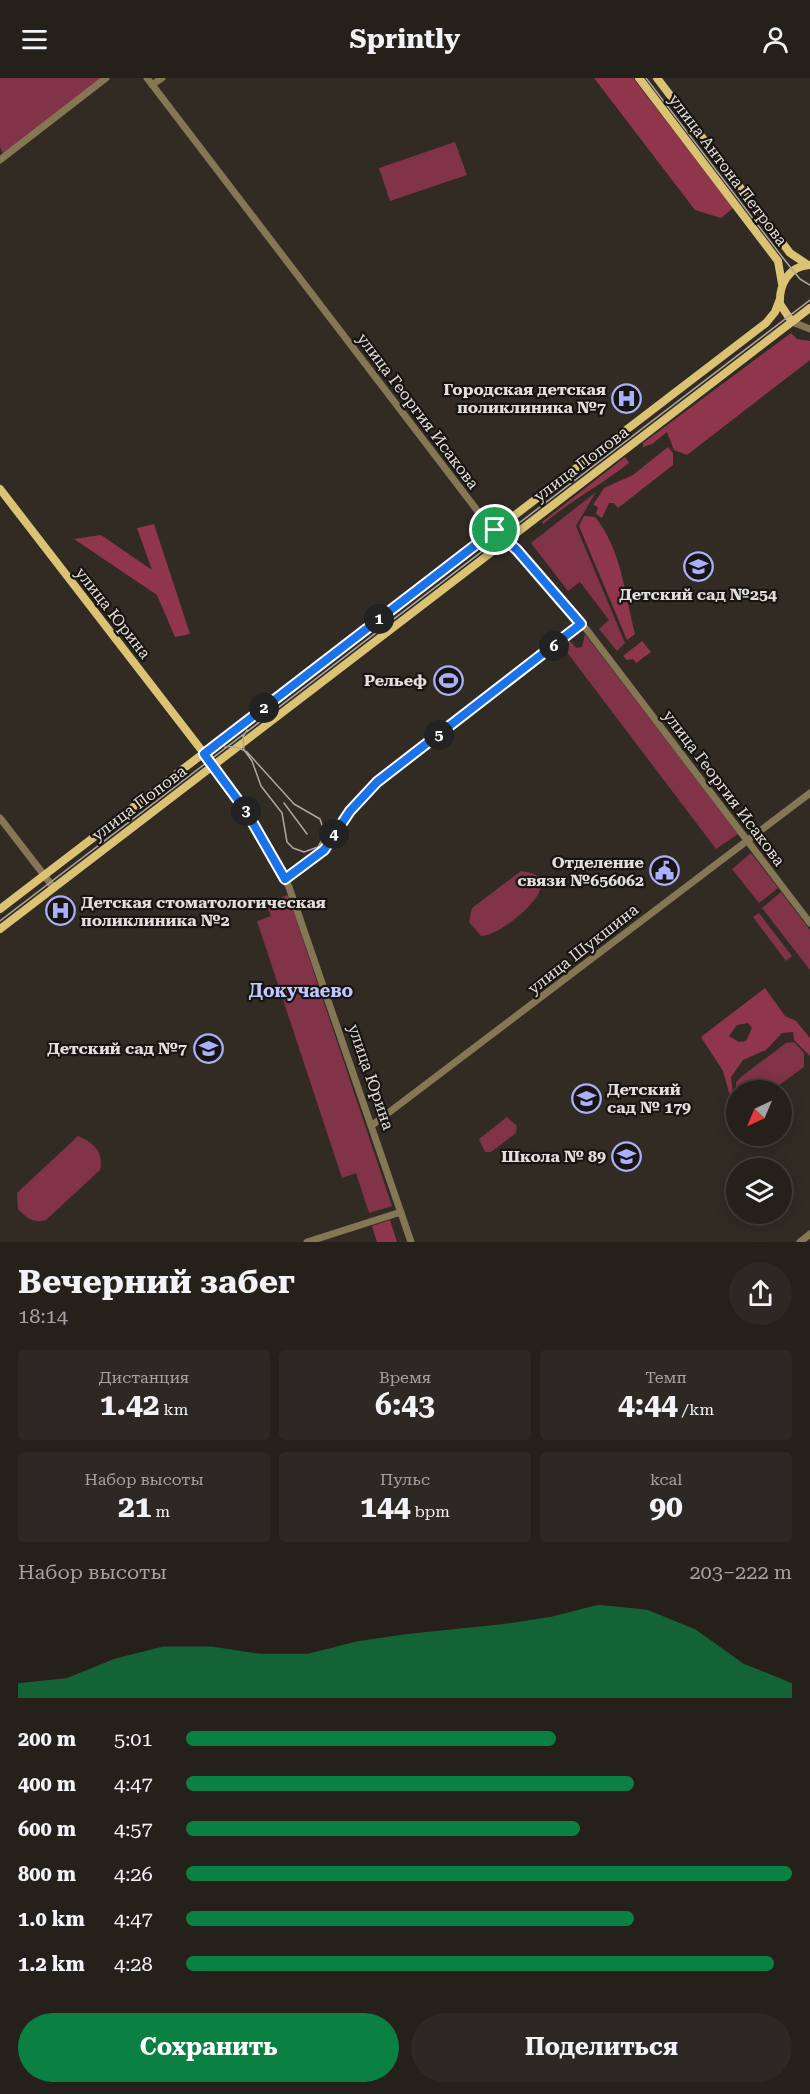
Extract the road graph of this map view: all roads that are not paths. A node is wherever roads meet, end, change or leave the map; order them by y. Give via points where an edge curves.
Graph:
1 (106, 78) edge
2 (147, 78) edge
3 (162, 78) edge
4 (639, 78) edge
5 (657, 78) edge
6 (152, 85) junction
7 (0, 160) edge
8 (809, 265) edge
9 (782, 284) junction
10 (780, 299) junction
11 (810, 308) edge
12 (792, 321) junction
13 (810, 329) edge
14 (0, 489) edge
15 (495, 530) junction
16 (506, 541) junction
17 (581, 624) junction
18 (314, 670) junction
19 (324, 681) junction
20 (204, 754) junction
21 (213, 765) junction
22 (810, 793) edge
23 (0, 818) edge
24 (748, 840) junction
25 (44, 875) junction
26 (285, 879) junction
27 (54, 888) junction
28 (0, 909) edge
29 (810, 924) edge
30 (0, 928) edge
31 (372, 1126) junction
32 (401, 1212) junction
33 (810, 1234) edge
34 (307, 1242) edge
35 (411, 1242) edge
36 (800, 1242) edge

1 - 7 street
2 - 6 street, улица Георгия Исакова
3 - 6 street
4 - 9 main road, улица Антона Петрова via 778,261
5 - 8 main road, улица Антона Петрова via 790,253
6 - 15 street, улица Георгия Исакова
8 - 9 main road via 793,270
9 - 10 main road
10 - 12 main road via 781,309
10 - 15 main road, улица Попова via 766,323
11 - 12 main road, улица Попова
12 - 13 street
12 - 16 main road, улица Попова
14 - 20 main road, улица Юрина
15 - 16 street, улица Георгия Исакова
15 - 18 main road, улица Попова
16 - 17 street, улица Георгия Исакова
16 - 19 main road, улица Попова
17 - 24 street, улица Георгия Исакова
17 - 26 street via 377,782 350,811 324,850
18 - 19 main road
18 - 20 main road, улица Попова
19 - 21 main road, улица Попова
20 - 21 main road, улица Юрина
20 - 25 main road, улица Попова
21 - 26 street, улица Юрина via 251,819
21 - 27 main road, улица Попова
22 - 24 street, улица Шукшина
23 - 25 street
24 - 29 street, улица Георгия Исакова
24 - 31 street, улица Шукшина
25 - 27 street
25 - 28 main road, улица Попова
26 - 31 street, улица Юрина
27 - 30 main road, улица Попова
31 - 32 street, улица Юрина
32 - 34 street
32 - 35 street, улица Юрина
33 - 36 street

